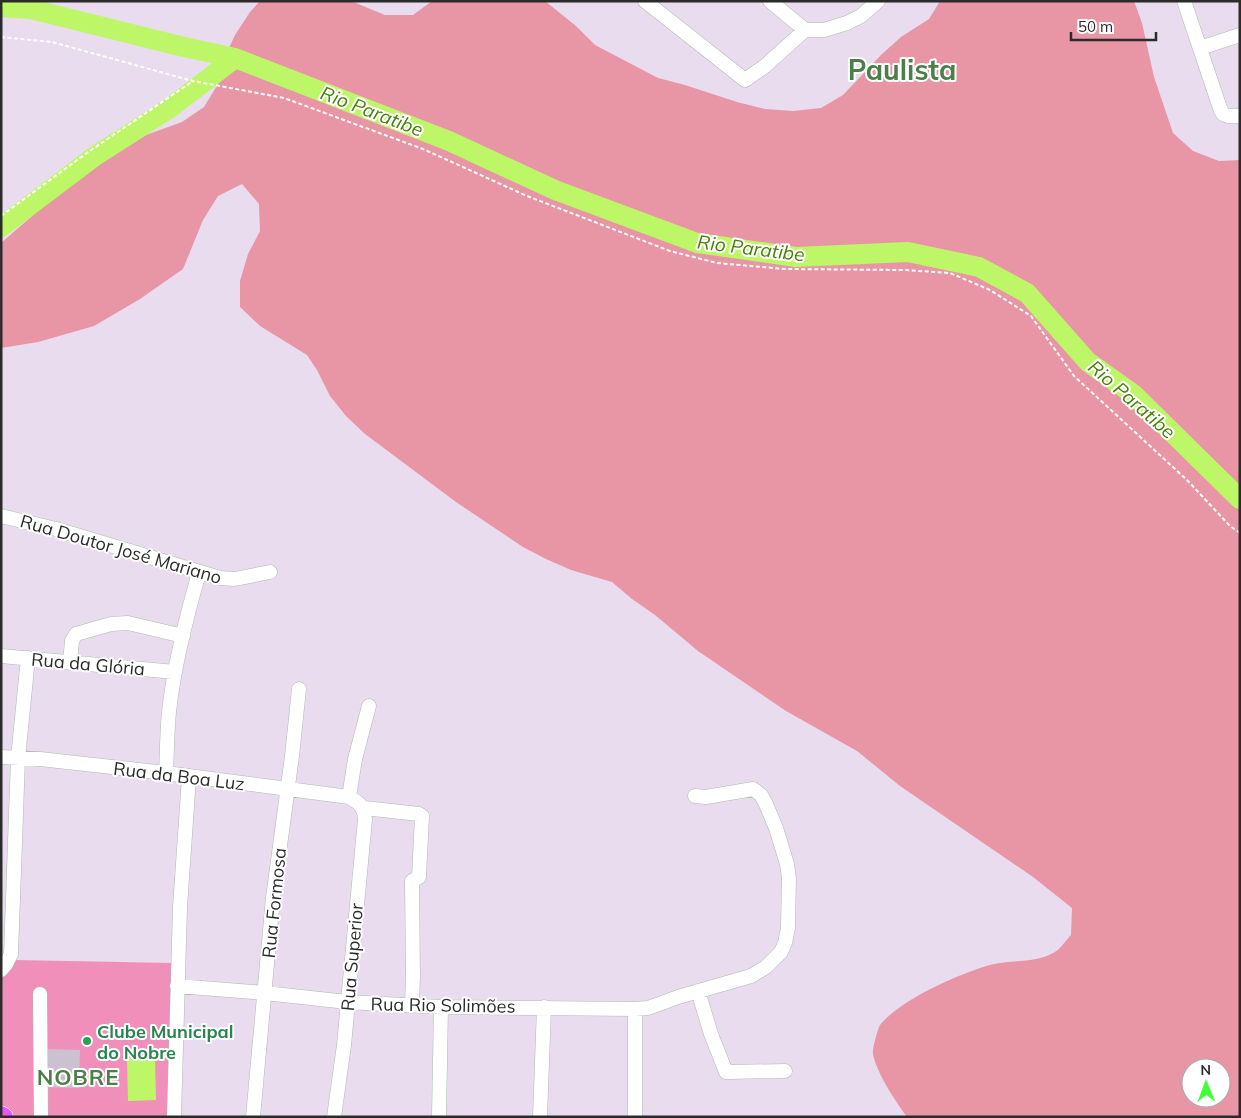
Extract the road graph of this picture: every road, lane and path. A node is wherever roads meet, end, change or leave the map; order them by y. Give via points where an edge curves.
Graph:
1 (645, 1) edge
2 (770, 1) edge
3 (878, 1) edge
4 (1184, 1) edge
5 (806, 30) junction
6 (1240, 35) edge
7 (1, 37) edge
8 (1200, 48) junction
9 (193, 81) junction
10 (1240, 116) edge
11 (1, 216) edge
12 (1, 516) edge
13 (1240, 533) edge
14 (270, 572) dead end
15 (199, 573) junction
16 (183, 636) junction
17 (1, 656) edge
18 (28, 658) junction
19 (70, 663) junction
20 (175, 672) junction
21 (299, 689) dead end
22 (369, 706) dead end
23 (1, 757) edge
24 (18, 758) junction
25 (166, 773) junction
26 (189, 777) junction
27 (288, 789) junction
28 (694, 796) dead end
29 (357, 802) junction
30 (1, 970) edge
31 (177, 986) junction
32 (702, 990) junction
33 (265, 993) junction
34 (40, 994) dead end
35 (348, 1002) junction
36 (412, 1005) junction
37 (441, 1007) junction
38 (544, 1007) junction
39 (635, 1009) junction
40 (784, 1071) dead end
41 (41, 1117) edge
42 (174, 1117) edge
43 (253, 1117) edge
44 (334, 1117) edge
45 (439, 1117) edge
46 (540, 1117) edge
47 (635, 1117) edge

1 - 5 street via 745,80
2 - 5 street
3 - 5 street via 847,23 824,30
4 - 8 street
6 - 8 street
7 - 9 path via 52,42
8 - 10 street via 1223,114
9 - 11 path
9 - 13 path via 284,98 423,149 527,196 670,251 717,263 785,269 950,273 982,287 1030,316 1074,376
12 - 15 street, Rua Doutor José Mariano via 56,529
14 - 15 street, Rua Doutor José Mariano via 228,580
15 - 16 street
16 - 19 street via 137,624 111,624 76,634
16 - 20 street
17 - 18 street, Rua da Glória
18 - 19 street, Rua da Glória
18 - 24 street
19 - 20 street, Rua da Glória
20 - 25 street
21 - 27 street, Rua Formosa
22 - 29 street, Rua Superior via 355,759
23 - 24 street, Rua da Boa Luz
24 - 25 street, Rua da Boa Luz
24 - 30 street via 10,954
25 - 26 street, Rua da Boa Luz
26 - 27 street, Rua da Boa Luz
26 - 31 street
27 - 29 street, Rua da Boa Luz
27 - 33 street, Rua Formosa via 273,898
28 - 32 street, Rua Rio Solimões via 747,790 759,793 776,828 789,878 788,928 781,952 758,973
29 - 35 street, Rua Superior via 365,819
29 - 36 street, Rua da Boa Luz via 422,815 418,877 412,881
31 - 33 street, Rua Rio Solimões
31 - 42 street
32 - 39 street, Rua Rio Solimões via 648,1008
32 - 40 street via 711,1034 726,1072
33 - 35 street, Rua Rio Solimões
33 - 43 street, Rua Formosa
34 - 41 street
35 - 36 street, Rua Rio Solimões
35 - 44 street, Rua Superior
36 - 37 street, Rua Rio Solimões
37 - 38 street, Rua Rio Solimões
37 - 45 street
38 - 39 street, Rua Rio Solimões
38 - 46 street
39 - 47 street

